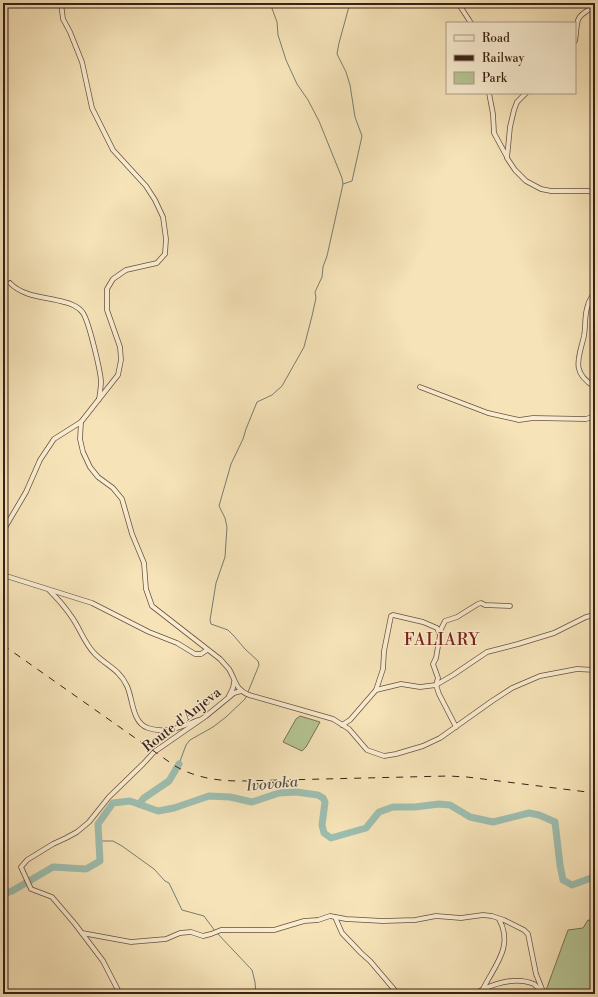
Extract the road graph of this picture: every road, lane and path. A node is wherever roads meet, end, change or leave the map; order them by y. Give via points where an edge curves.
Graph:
1 (61, 3) edge
2 (458, 3) edge
3 (595, 6) edge
4 (470, 22) edge
5 (576, 22) edge
6 (488, 94) edge
7 (525, 94) edge
8 (507, 158) junction
9 (595, 195) edge
10 (10, 283) dead end
11 (595, 291) edge
12 (420, 387) dead end
13 (595, 387) edge
14 (99, 400) junction
15 (595, 416) edge
16 (81, 422) junction
17 (3, 532) edge
18 (3, 575) edge
19 (50, 590) junction
20 (510, 606) dead end
21 (595, 615) edge
22 (440, 635) junction
23 (207, 650) junction
24 (595, 670) edge
25 (234, 681) junction
26 (436, 685) junction
27 (376, 690) junction
28 (242, 692) junction
29 (228, 698) junction
30 (206, 716) junction
31 (342, 725) junction
32 (456, 727) junction
33 (335, 917) junction
34 (499, 919) junction
35 (82, 933) junction
36 (483, 989) junction
37 (543, 992) edge
38 (120, 994) edge
39 (398, 994) edge
40 (474, 994) edge

1 - 14 street via 63,19 82,62 92,108 114,150 155,200 163,217 166,239 165,254 157,263 126,270 113,279 107,289 107,310 120,347 121,360 118,375
2 - 4 street
3 - 5 street via 579,16
6 - 8 street via 494,133
7 - 8 street via 517,102 514,110
8 - 9 street via 526,181 541,189 588,191
10 - 14 street via 25,292 66,302 82,313 89,328 99,370
11 - 13 street via 586,311 578,368 583,378
12 - 15 street via 488,413 519,420 586,419
14 - 16 street
16 - 17 street via 54,439 40,460 26,492
16 - 23 street via 80,439 90,467 122,499 144,563 146,590 152,606
18 - 19 street
19 - 23 street via 92,603 195,654
19 - 30 street via 71,616 95,655 117,670 127,686 137,719 142,724 147,728 168,730 185,726
20 - 22 street via 478,604 445,622
21 - 26 street via 519,644 487,652
22 - 26 street via 434,664 438,678
22 - 27 street via 437,628 392,615 383,669
23 - 25 street via 220,659
24 - 32 street, Route d'Anjeva via 577,669 540,676 512,688
25 - 28 street
25 - 29 street
26 - 27 street via 420,687 401,684
26 - 32 street
27 - 31 street via 350,720
28 - 29 street, Route d'Anjeva via 234,693
28 - 31 street, Route d'Anjeva via 322,715
29 - 30 street, Route d'Anjeva
30 - 35 street, Route d'Anjeva via 154,752 77,832 27,860 21,867 31,889 52,897
31 - 32 street, Route d'Anjeva via 349,729 366,750 384,756 423,746
33 - 34 street via 376,921 483,915
33 - 35 street via 304,921 274,930 220,930 203,936 191,932 180,933 166,939 131,942
33 - 39 street via 342,933
34 - 36 street via 504,928 505,945
34 - 37 street via 528,934 536,974
35 - 38 street via 103,961
36 - 37 street via 497,983 515,981 534,984
36 - 40 street

